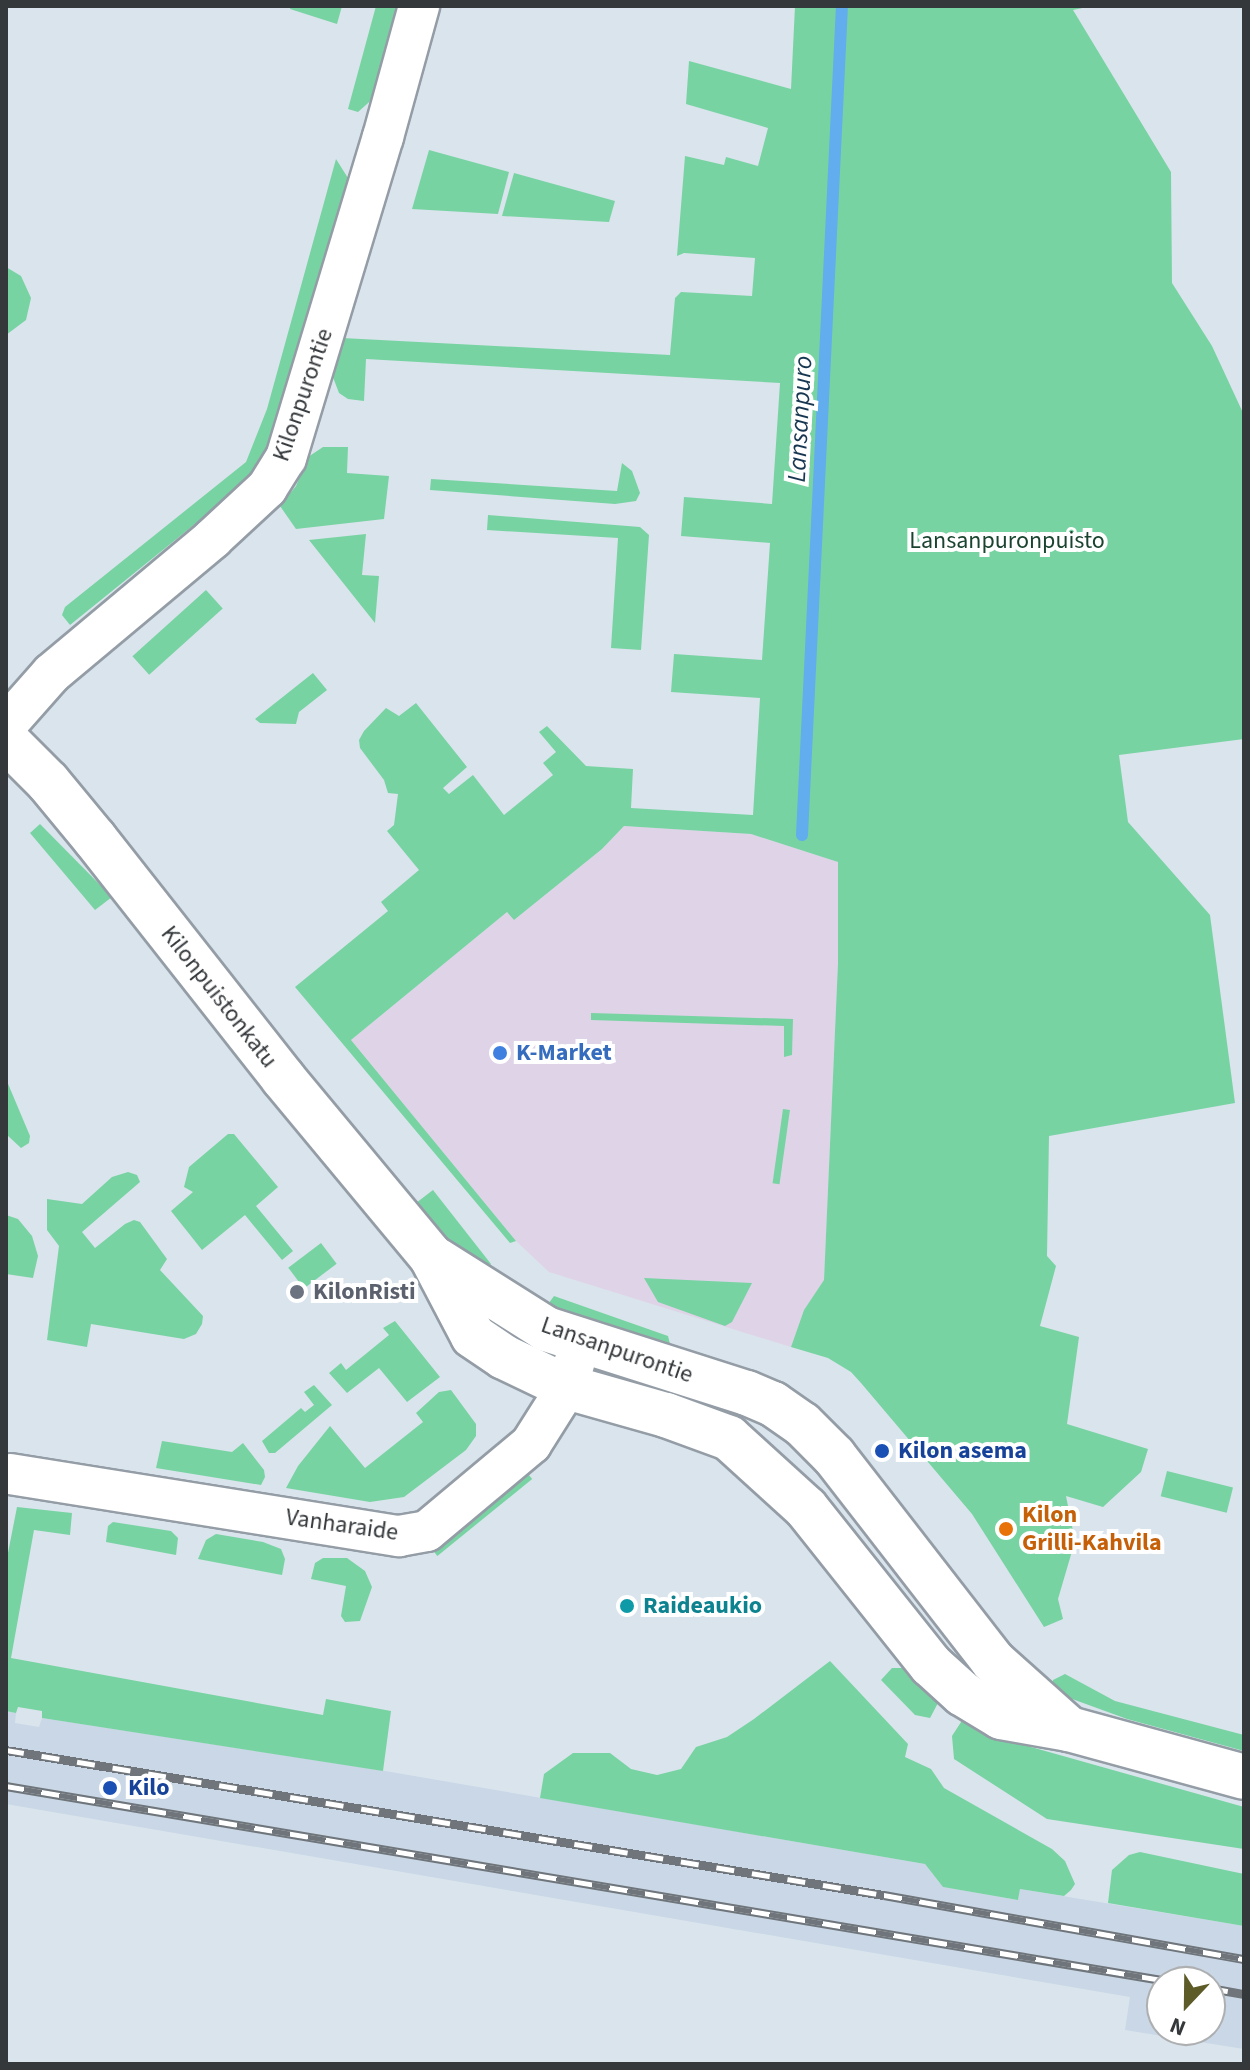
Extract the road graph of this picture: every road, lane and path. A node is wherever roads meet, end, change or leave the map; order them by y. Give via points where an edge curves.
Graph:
1 (419, 6) edge
2 (6, 725) edge
3 (6, 740) edge
4 (431, 1256) junction
5 (581, 1341) junction
6 (567, 1387) junction
7 (10, 1474) dead end
8 (1069, 1729) junction
9 (1244, 1777) edge

1 - 2 street, Kilonpurontie via 286,458 267,488 52,673
3 - 4 street, Kilonpuistonkatu via 95,839
4 - 5 street, Lansanpurontie via 546,1329
4 - 6 street, Lansanpurontie via 473,1336
5 - 6 street, Vanharaide
5 - 8 street, Lansanpurontie via 747,1393 802,1424 834,1456 993,1661
6 - 7 street, Vanharaide via 531,1444 427,1531 399,1536
6 - 8 street, Lansanpurontie via 729,1438 806,1508 931,1665 963,1694 1001,1717
8 - 9 street, Lansanpurontie

